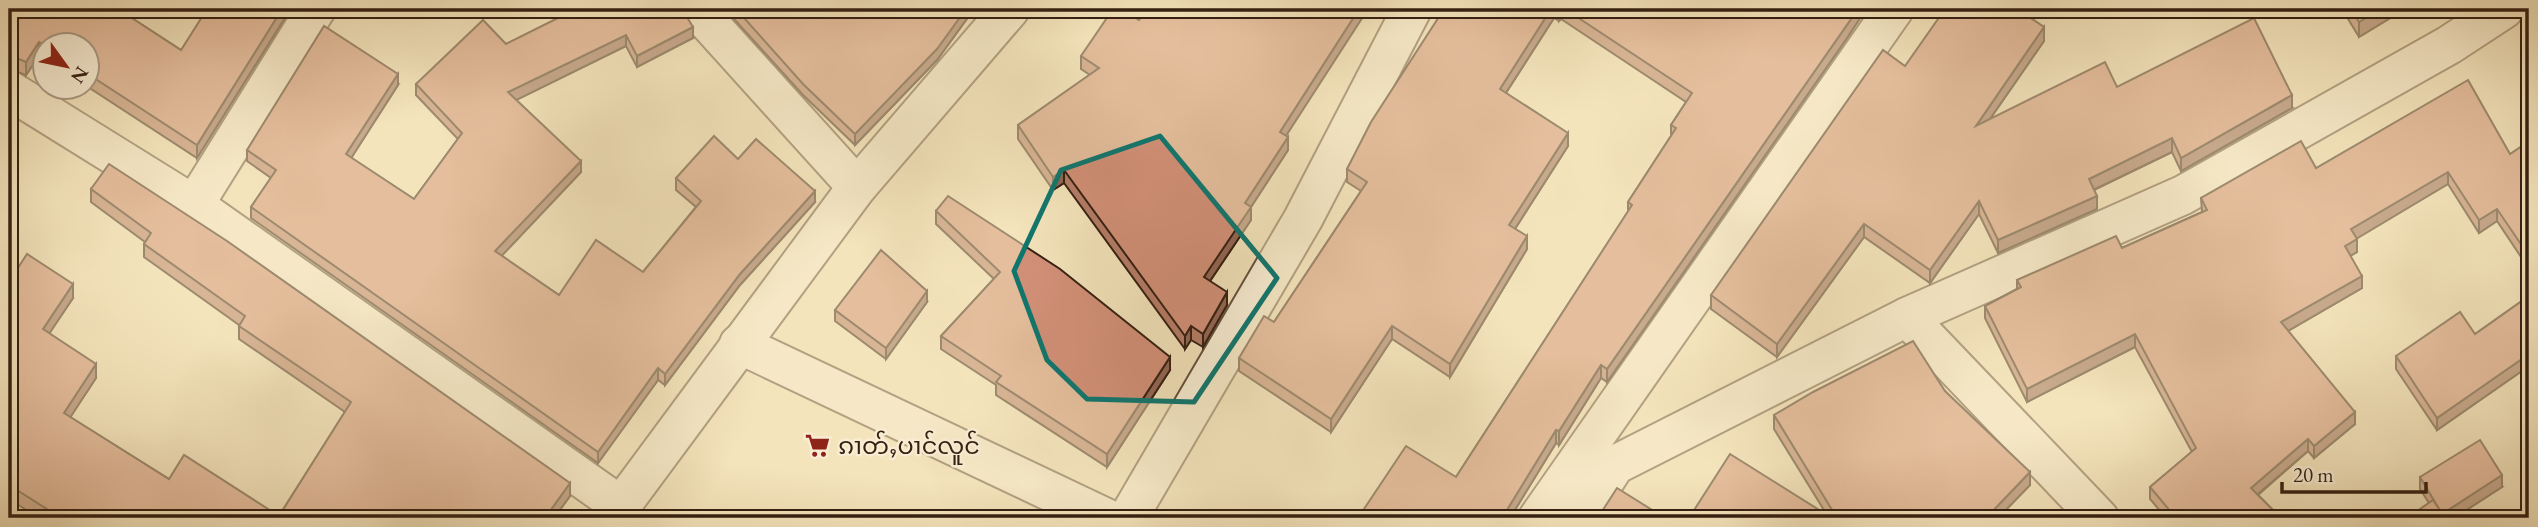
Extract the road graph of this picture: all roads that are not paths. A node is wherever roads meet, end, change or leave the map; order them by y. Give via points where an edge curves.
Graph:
1 (316, 9) edge
2 (701, 9) edge
3 (1010, 9) edge
4 (1412, 9) edge
5 (1894, 9) edge
6 (2504, 9) edge
7 (9, 90) edge
8 (857, 187) junction
9 (194, 205) junction
10 (1907, 317) junction
11 (739, 344) junction
12 (617, 512) edge
13 (1106, 518) edge
14 (1128, 518) edge
15 (1538, 518) edge
16 (1581, 518) edge
17 (2099, 518) edge

1 - 9 street
2 - 8 street
3 - 8 street
4 - 14 street via 1303,219
5 - 15 street
6 - 10 street via 2449,45 2183,195
7 - 9 street
8 - 11 street
9 - 12 street
10 - 16 street via 1615,465
10 - 17 street
11 - 12 street
11 - 13 street

